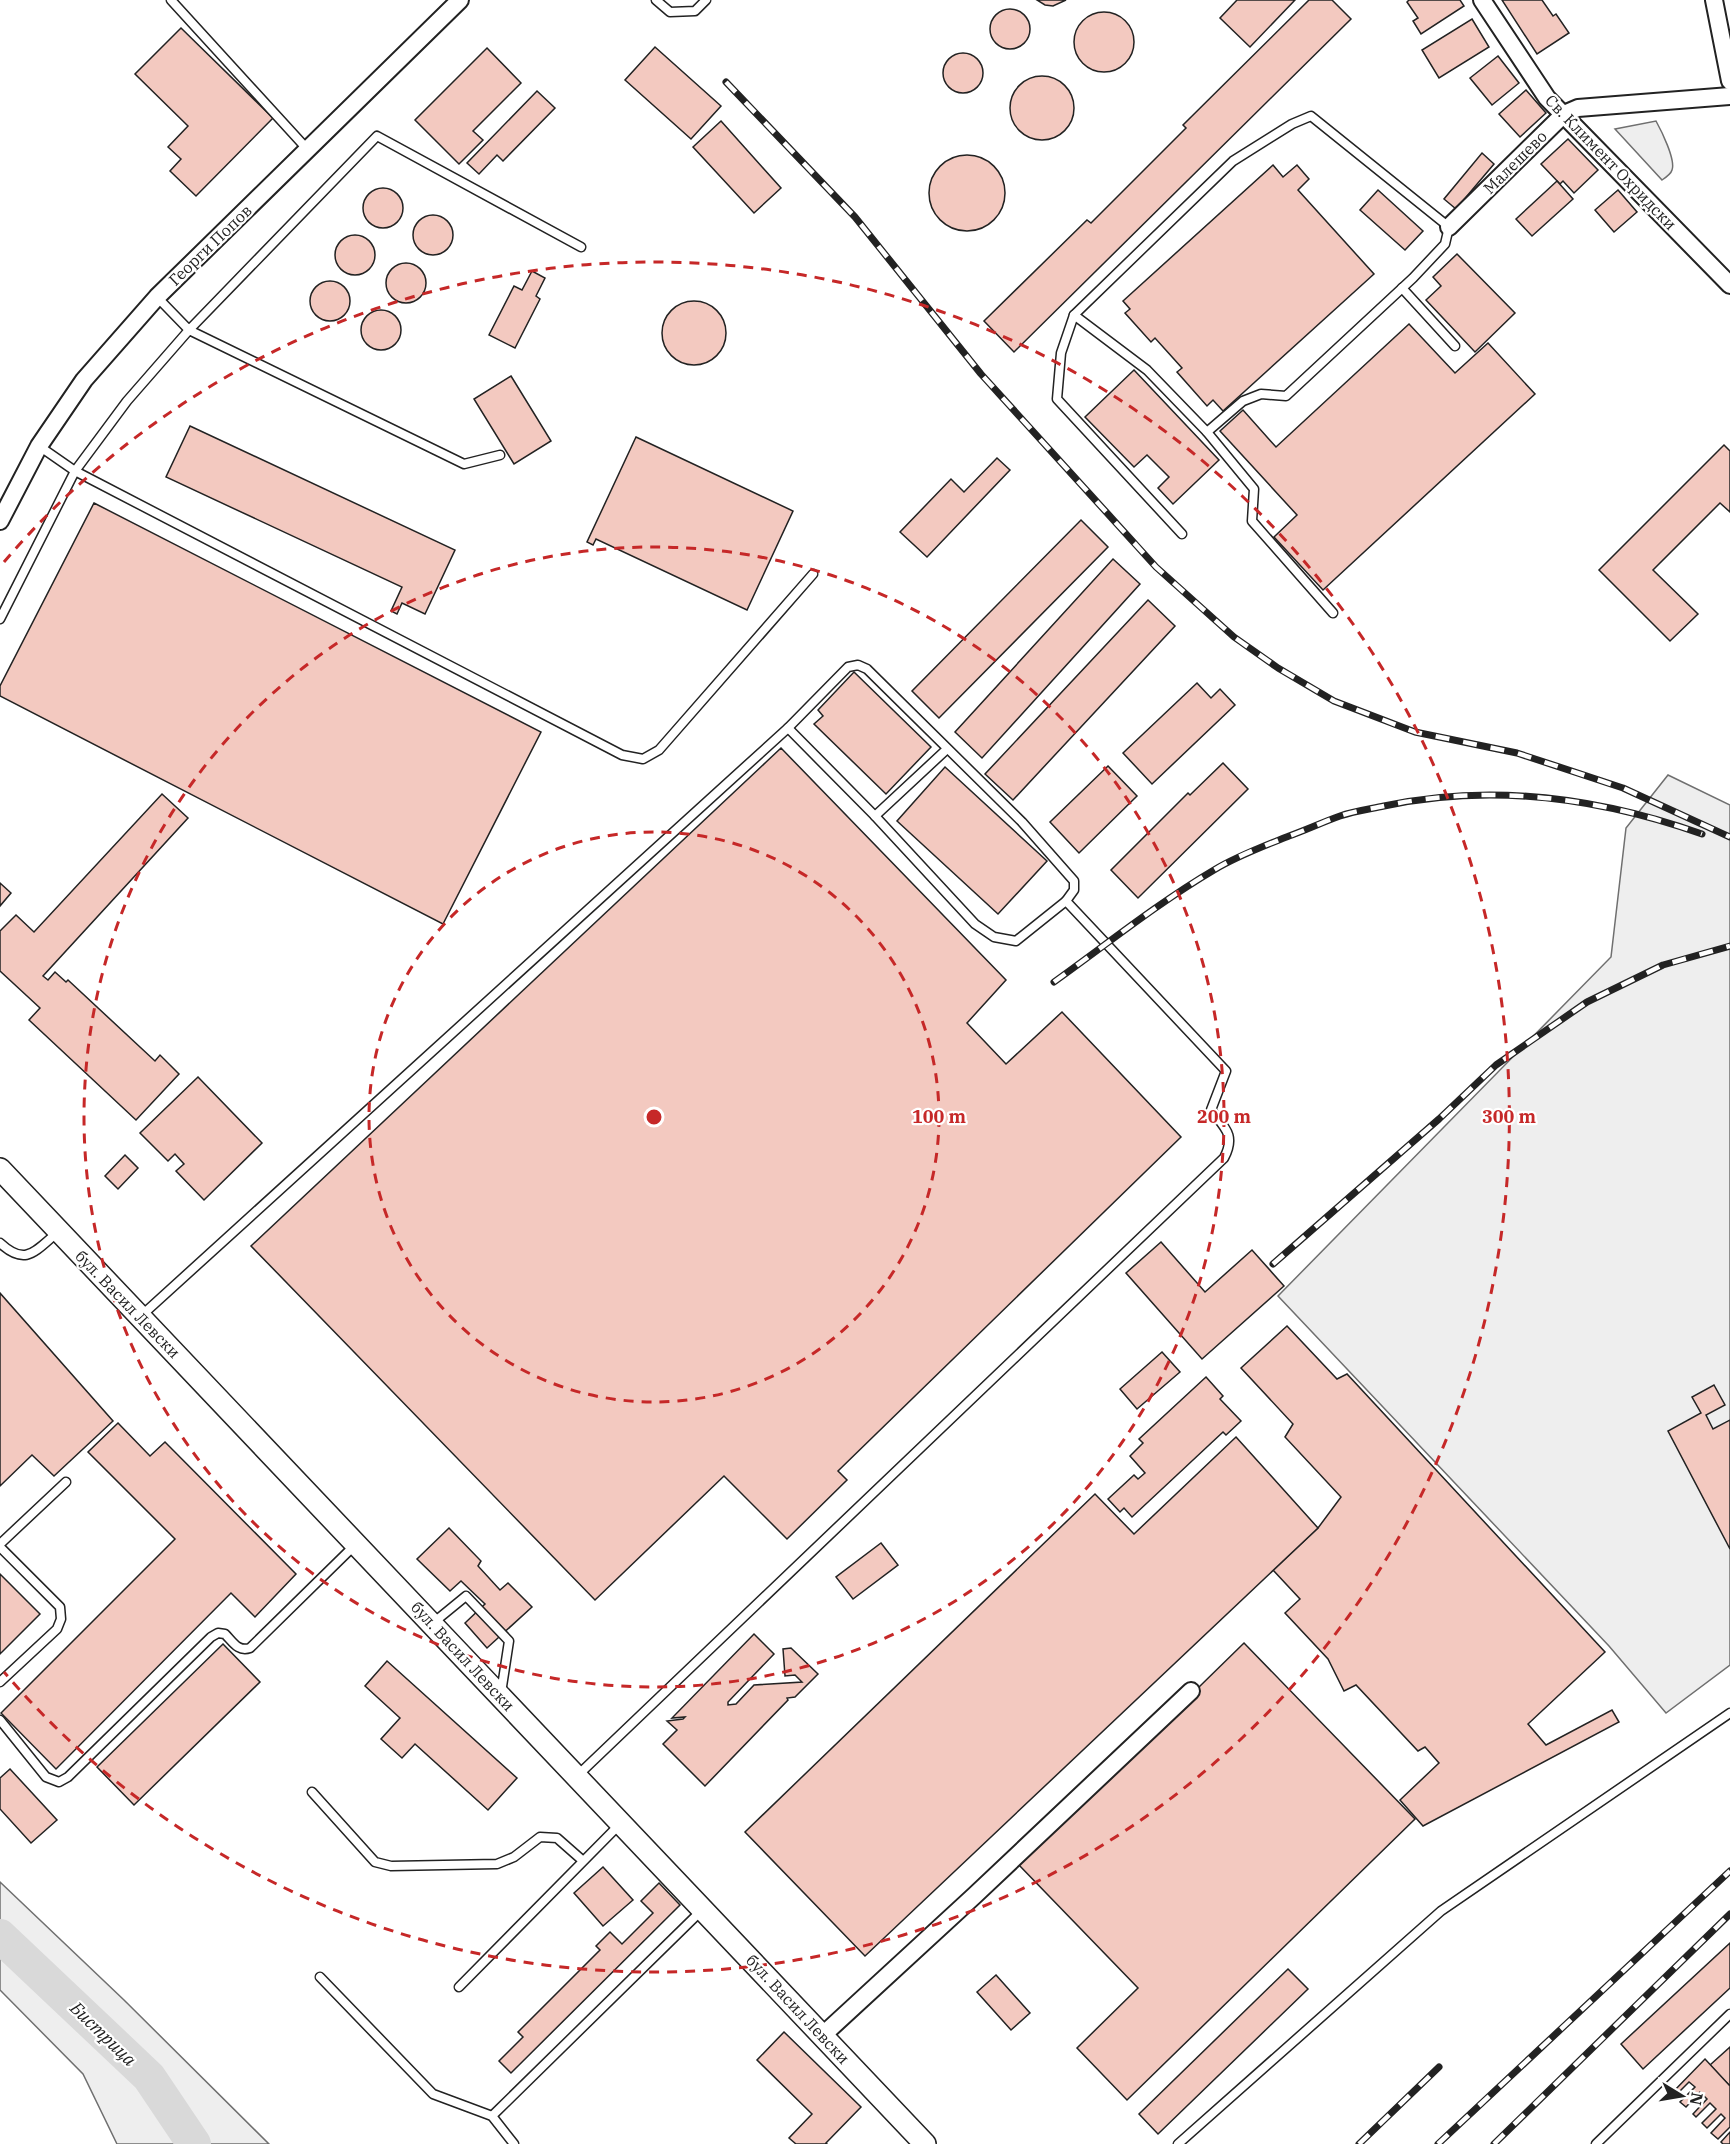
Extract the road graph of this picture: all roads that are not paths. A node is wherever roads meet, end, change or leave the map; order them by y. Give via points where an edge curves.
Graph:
1 (171, 0) edge
2 (460, 0) edge
3 (656, 0) edge
4 (706, 0) edge
5 (1482, 0) edge
6 (1714, 0) edge
7 (1730, 81) edge
8 (1730, 96) edge
9 (1564, 114) junction
10 (308, 150) junction
11 (1449, 227) junction
12 (581, 247) dead end
13 (1730, 285) edge
14 (1402, 288) junction
15 (157, 297) junction
16 (1074, 315) junction
17 (189, 330) junction
18 (1455, 346) dead end
19 (1207, 432) junction
20 (39, 446) junction
21 (500, 455) dead end
22 (75, 471) junction
23 (0, 521) edge
24 (1182, 534) dead end
25 (813, 574) dead end
26 (1333, 613) dead end
27 (0, 619) edge
28 (788, 728) junction
29 (947, 749) junction
30 (875, 816) junction
31 (1066, 901) junction
32 (0, 1169) edge
33 (59, 1232) junction
34 (0, 1243) edge
35 (141, 1316) junction
36 (66, 1482) dead end
37 (356, 1544) junction
38 (0, 1545) edge
39 (432, 1624) junction
40 (0, 1682) edge
41 (1191, 1691) dead end
42 (500, 1696) junction
43 (1730, 1713) edge
44 (0, 1720) edge
45 (577, 1776) junction
46 (312, 1792) dead end
47 (621, 1823) junction
48 (582, 1860) junction
49 (703, 1909) junction
50 (320, 1977) dead end
51 (459, 1987) dead end
52 (1730, 2014) edge
53 (823, 2035) junction
54 (492, 2116) junction
55 (514, 2144) edge
56 (925, 2144) edge
57 (1178, 2144) edge
58 (1596, 2144) edge

1 - 10 lane
2 - 10 street, Георги Попов
3 - 4 lane via 670,12 695,11
5 - 9 street, Св. Климент Охридски via 1547,98
6 - 7 street
8 - 9 street via 1578,108
9 - 11 street, Малешево
9 - 13 street, Св. Климент Охридски
10 - 15 street, Георги Попов
11 - 14 lane via 1445,244
11 - 16 lane via 1311,116 1233,161
12 - 17 lane via 377,136
14 - 18 lane
14 - 19 lane via 1286,396 1261,394 1243,401
15 - 17 lane
15 - 20 street, Георги Попов via 84,380
16 - 19 lane via 1147,370
16 - 24 lane via 1061,353 1057,399
17 - 21 lane via 464,464
17 - 22 lane via 127,401
19 - 26 lane via 1254,489 1252,521
20 - 22 lane
20 - 23 street, Георги Попов
22 - 25 lane via 622,755 643,759 659,750
22 - 27 lane
28 - 29 lane via 848,667 858,665 890,690
28 - 30 lane
28 - 35 lane
29 - 30 lane
29 - 31 lane via 1022,822 1074,880 1074,890
30 - 31 lane via 975,924 994,937 1016,941
31 - 45 lane via 1226,1071 1211,1110 1229,1134 1224,1158
32 - 33 street, бул. Васил Левски
33 - 34 lane via 30,1254 19,1257
33 - 35 street, бул. Васил Левски
35 - 37 street, бул. Васил Левски
36 - 38 lane
37 - 39 street, бул. Васил Левски
37 - 44 lane via 250,1648 237,1648 225,1634 211,1637 69,1777 59,1782 46,1777
38 - 40 lane via 60,1607 61,1619 57,1629
39 - 42 street, бул. Васил Левски
39 - 42 lane via 466,1596 509,1641
41 - 53 street
42 - 45 street, бул. Васил Левски
43 - 57 lane via 1441,1911
45 - 47 street, бул. Васил Левски
46 - 48 lane via 375,1862 391,1866 497,1864 540,1838 557,1838
47 - 48 lane
47 - 49 street, бул. Васил Левски
48 - 51 lane
49 - 53 street, бул. Васил Левски
49 - 54 lane
50 - 54 lane via 433,2094
52 - 58 lane
53 - 56 street, бул. Васил Левски
54 - 55 lane

